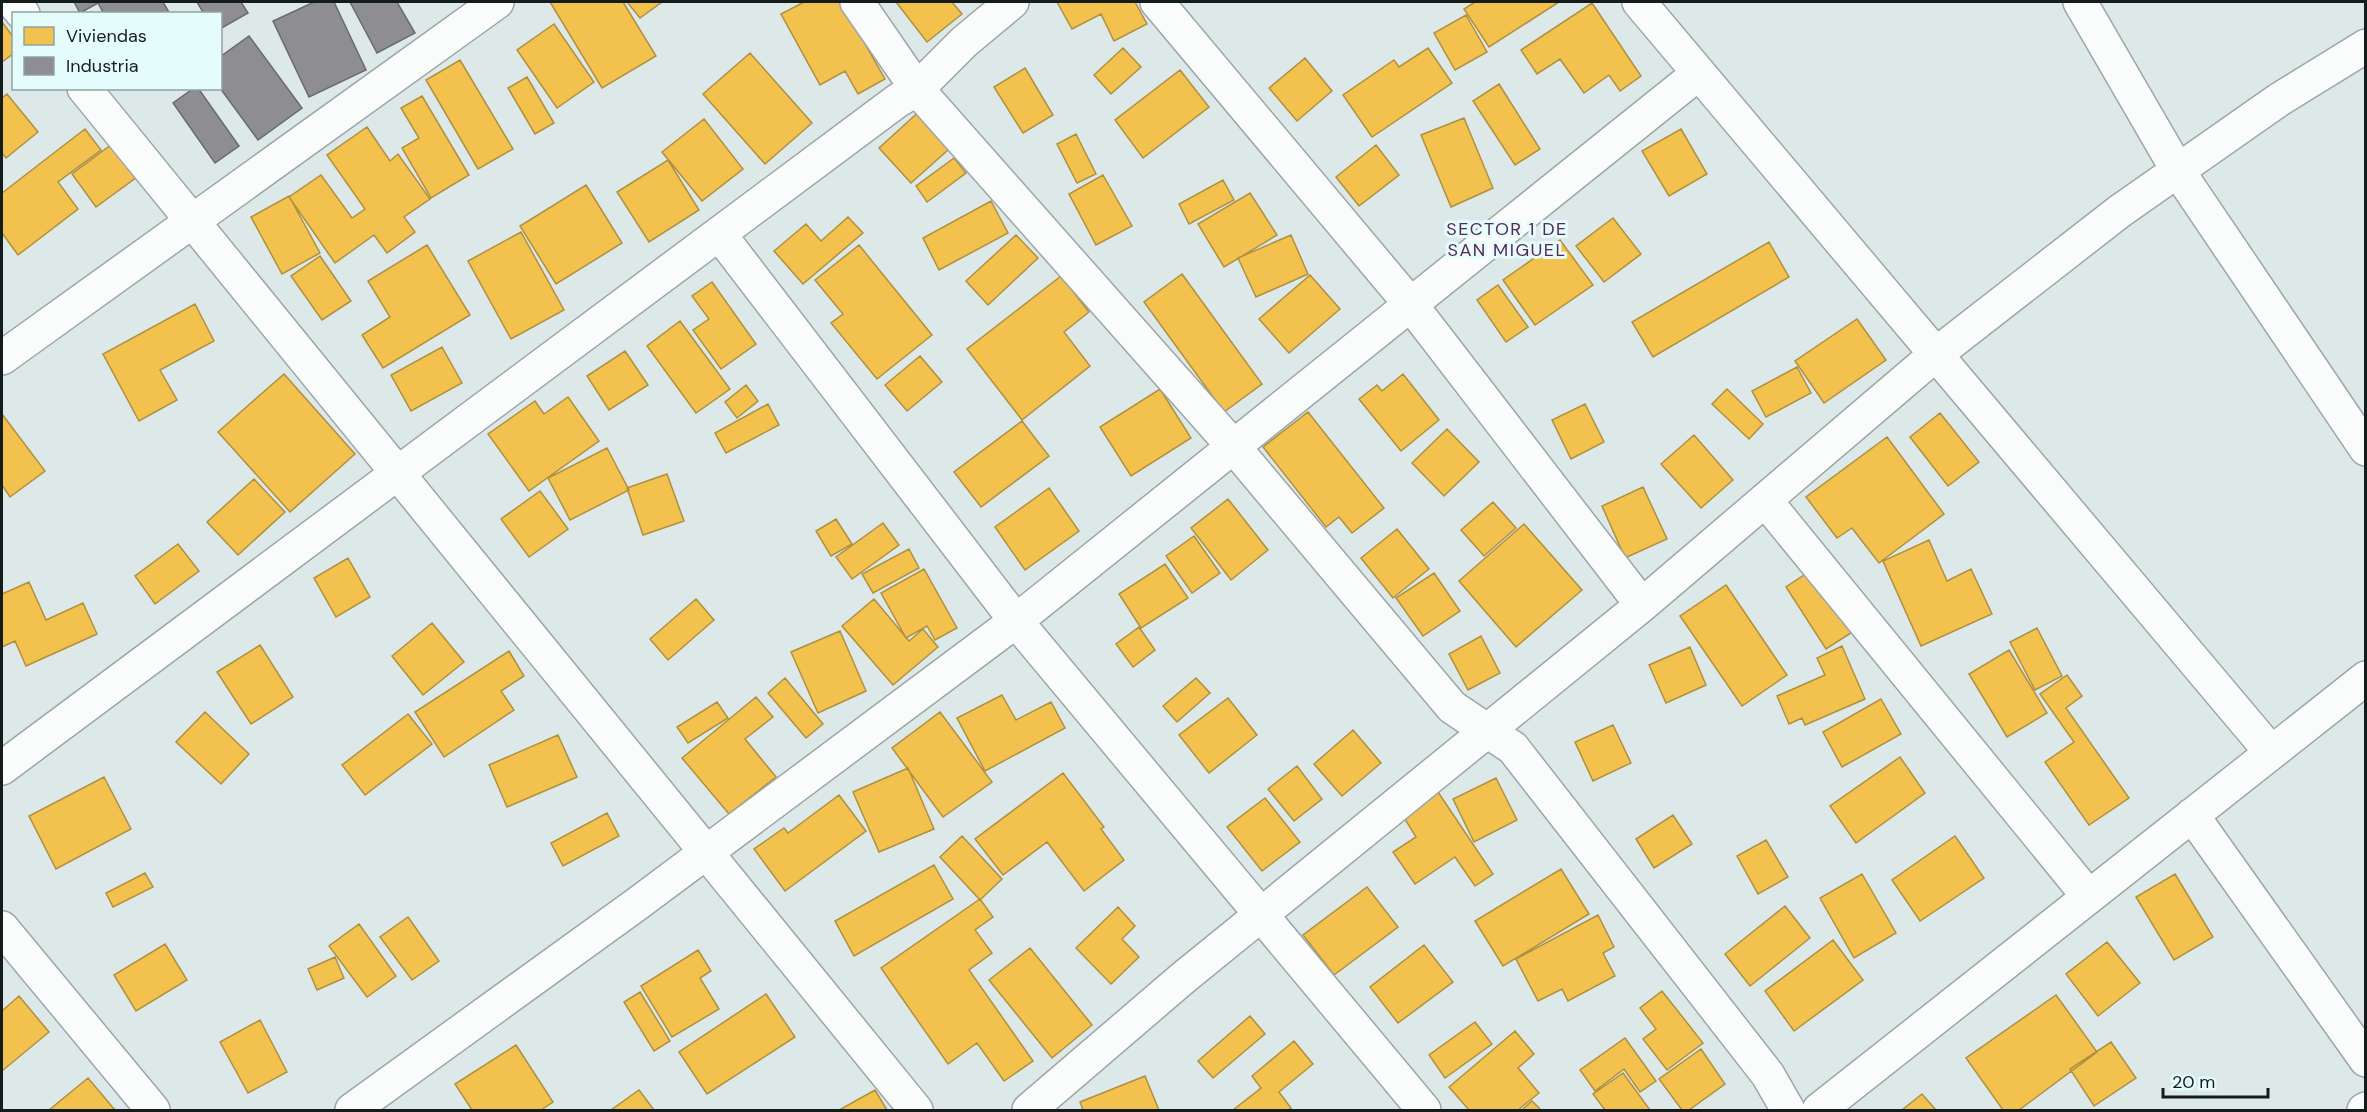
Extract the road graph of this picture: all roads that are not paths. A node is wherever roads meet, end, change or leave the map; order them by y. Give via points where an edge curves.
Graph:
1 (497, 2) edge
2 (857, 2) edge
3 (1012, 2) edge
4 (1157, 2) edge
5 (1640, 2) edge
6 (2080, 2) edge
7 (2366, 46) edge
8 (1699, 73) junction
9 (917, 89) junction
10 (86, 90) edge
11 (2178, 171) junction
12 (192, 221) junction
13 (720, 235) junction
14 (1411, 305) junction
15 (1935, 355) junction
16 (2, 358) edge
17 (1233, 446) junction
18 (2366, 449) edge
19 (399, 475) junction
20 (1765, 500) junction
21 (1642, 604) junction
22 (1016, 621) junction
23 (2366, 678) edge
24 (1486, 730) junction
25 (2271, 752) junction
26 (2, 768) edge
27 (2192, 814) junction
28 (706, 853) junction
29 (2089, 897) junction
30 (1260, 915) junction
31 (2, 928) edge
32 (2366, 1060) edge
33 (153, 1110) edge
34 (352, 1110) edge
35 (916, 1110) edge
36 (1029, 1110) edge
37 (1424, 1110) edge
38 (1788, 1110) edge
39 (1819, 1110) edge

1 - 12 street
2 - 9 street
3 - 9 street
4 - 14 street
5 - 8 street
6 - 11 street
7 - 11 street via 2280,99
8 - 14 street
8 - 15 street
9 - 13 street
9 - 17 street
10 - 12 street
11 - 15 street via 2120,211
11 - 18 street
12 - 16 street
12 - 19 street
13 - 19 street
13 - 22 street
14 - 17 street
14 - 21 street
15 - 20 street
15 - 25 street
17 - 22 street
17 - 24 street via 1452,707
19 - 26 street
19 - 28 street
20 - 21 street
20 - 29 street
21 - 24 street
22 - 28 street
22 - 30 street
23 - 25 street
24 - 30 street
24 - 38 street via 1513,748 1768,1075
25 - 27 street
27 - 29 street
27 - 32 street
28 - 34 street
28 - 35 street
29 - 39 street
30 - 36 street
30 - 37 street
31 - 33 street

